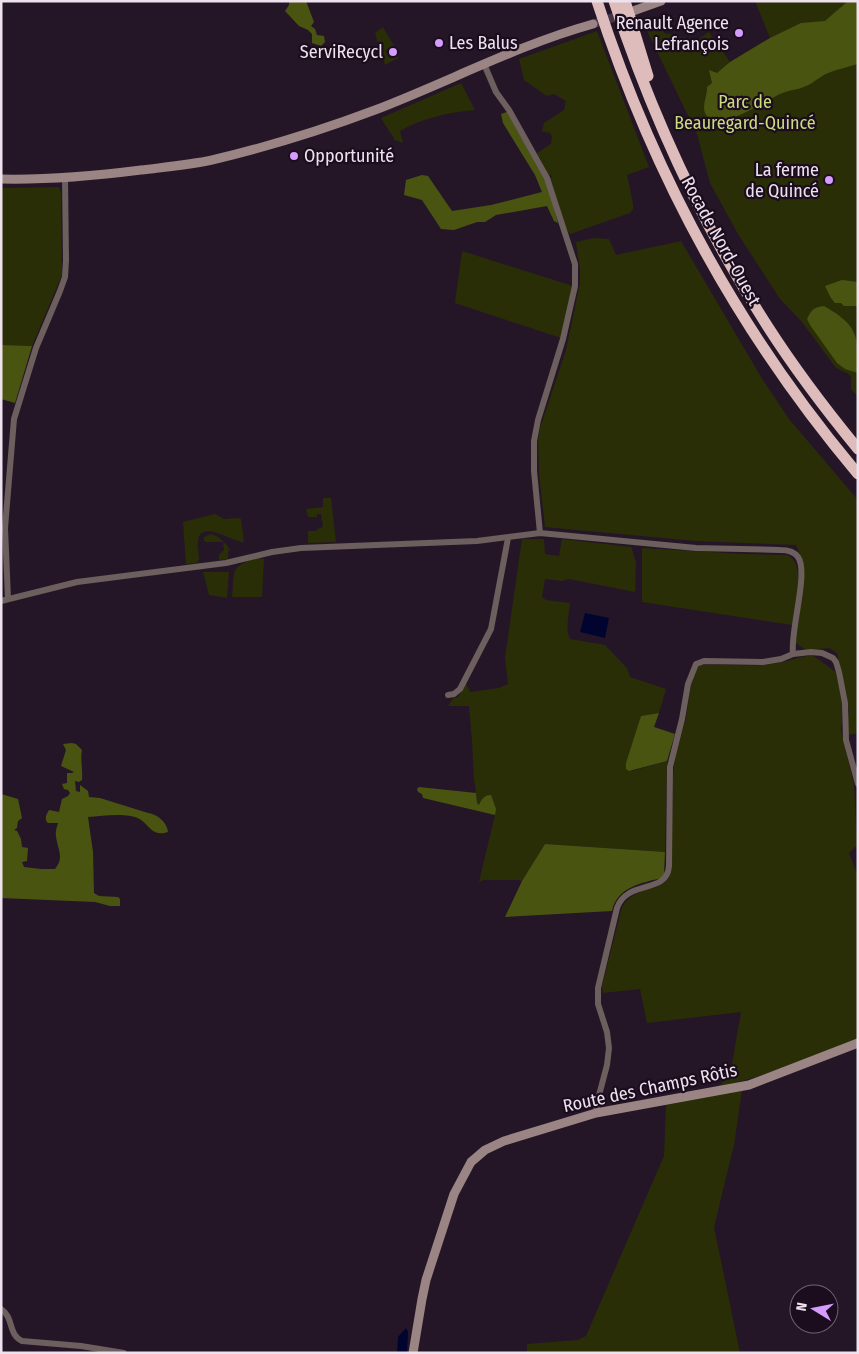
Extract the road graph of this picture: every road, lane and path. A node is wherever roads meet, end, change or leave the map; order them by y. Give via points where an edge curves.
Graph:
1 (590, 1) edge
2 (597, 1) edge
3 (614, 1) edge
4 (625, 1) edge
5 (661, 1) edge
6 (633, 10) tunnel mouth
7 (593, 24) tunnel mouth
8 (614, 52) junction
9 (484, 64) junction
10 (670, 147) junction
11 (64, 178) junction
12 (1, 179) edge
13 (858, 449) edge
14 (858, 474) edge
15 (540, 533) junction
16 (508, 538) junction
17 (4, 600) edge
18 (793, 654) junction
19 (448, 695) dead end
20 (858, 784) edge
21 (858, 1043) edge
22 (596, 1113) junction
23 (1, 1309) edge
24 (124, 1353) edge
25 (413, 1353) edge

1 - 8 highway
2 - 8 highway, Rocade Nord-Ouest
3 - 10 highway, Rocade Nord-Ouest
4 - 10 highway
5 - 6 main road
7 - 9 main road
8 - 14 highway, Rocade Nord-Ouest via 673,191 725,287 774,365
9 - 11 main road via 376,109 266,146 190,164
9 - 15 street via 496,92 547,178 575,264 575,286 565,331 534,441
10 - 13 highway, Rocade Nord-Ouest via 701,211 751,300 797,370
11 - 12 main road
11 - 17 street via 65,277 40,337 14,420 5,521
15 - 16 street
15 - 18 street via 696,548 792,552 799,559 801,576
16 - 17 street via 280,550 226,563 77,582
16 - 19 street via 491,629 460,689
18 - 20 street via 822,653 836,662 845,703 846,740
18 - 22 street via 763,662 704,661 696,664 688,684 670,767 668,874 660,882 625,895 617,908 598,988 598,1004 610,1042
21 - 22 main road, Route des Champs Rôtis via 748,1085
22 - 25 main road, Route des Champs Rôtis via 504,1141 485,1150 471,1162 454,1194 426,1280
23 - 24 street via 8,1314 15,1337 22,1342

